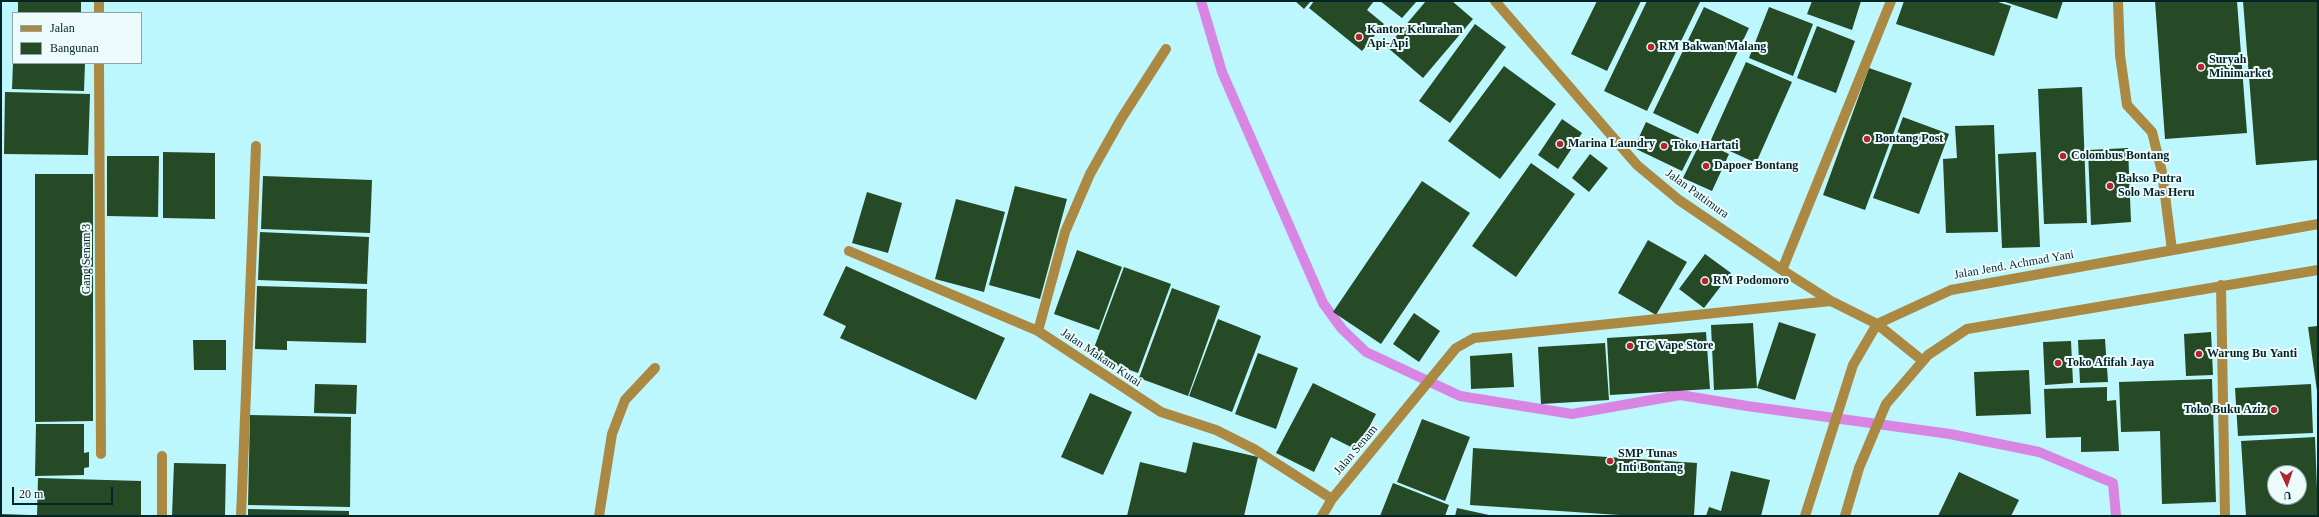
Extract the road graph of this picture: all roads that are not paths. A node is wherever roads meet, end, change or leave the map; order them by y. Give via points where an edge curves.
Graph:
1 (99, 1) edge
2 (1495, 1) edge
3 (1891, 1) edge
4 (2118, 1) edge
5 (99, 12) edge
6 (1166, 49) dead end
7 (99, 64) edge
8 (256, 146) dead end
9 (2318, 224) edge
10 (2172, 250) junction
11 (849, 251) dead end
12 (1782, 270) junction
13 (2318, 270) edge
14 (2221, 285) junction
15 (1831, 301) junction
16 (1877, 324) junction
17 (1038, 331) junction
18 (1923, 361) junction
19 (654, 368) dead end
20 (101, 454) dead end
21 (162, 456) dead end
22 (1332, 499) junction
23 (162, 516) edge
24 (241, 516) edge
25 (599, 516) edge
26 (1322, 516) edge
27 (1805, 516) edge
28 (1845, 516) edge
29 (2225, 516) edge

1 - 5 street
2 - 12 street, Jalan Pattimura via 1637,165 1679,200
3 - 12 street
4 - 10 street via 2120,54 2127,105 2152,132 2162,172
6 - 17 street via 1121,119 1090,174 1065,232
7 - 20 street, Gang Senam 3
8 - 24 street
9 - 10 street, Jalan Jend. Achmad Yani
10 - 16 street, Jalan Jend. Achmad Yani via 1951,290
11 - 17 street, Jalan Makam Kutai
12 - 15 street, Jalan Pattimura
13 - 14 street
14 - 18 street via 1967,329
14 - 29 street
15 - 16 street, Jalan Pattimura
15 - 22 street, Jalan Senam via 1474,338 1456,348
16 - 18 street, Jalan Pattimura
16 - 27 street via 1853,365
17 - 22 street, Jalan Makam Kutai via 1161,412 1216,430 1254,449
18 - 28 street via 1886,404 1859,468
19 - 25 street via 625,400 622,407 612,434
21 - 23 street
22 - 26 street, Jalan Senam

